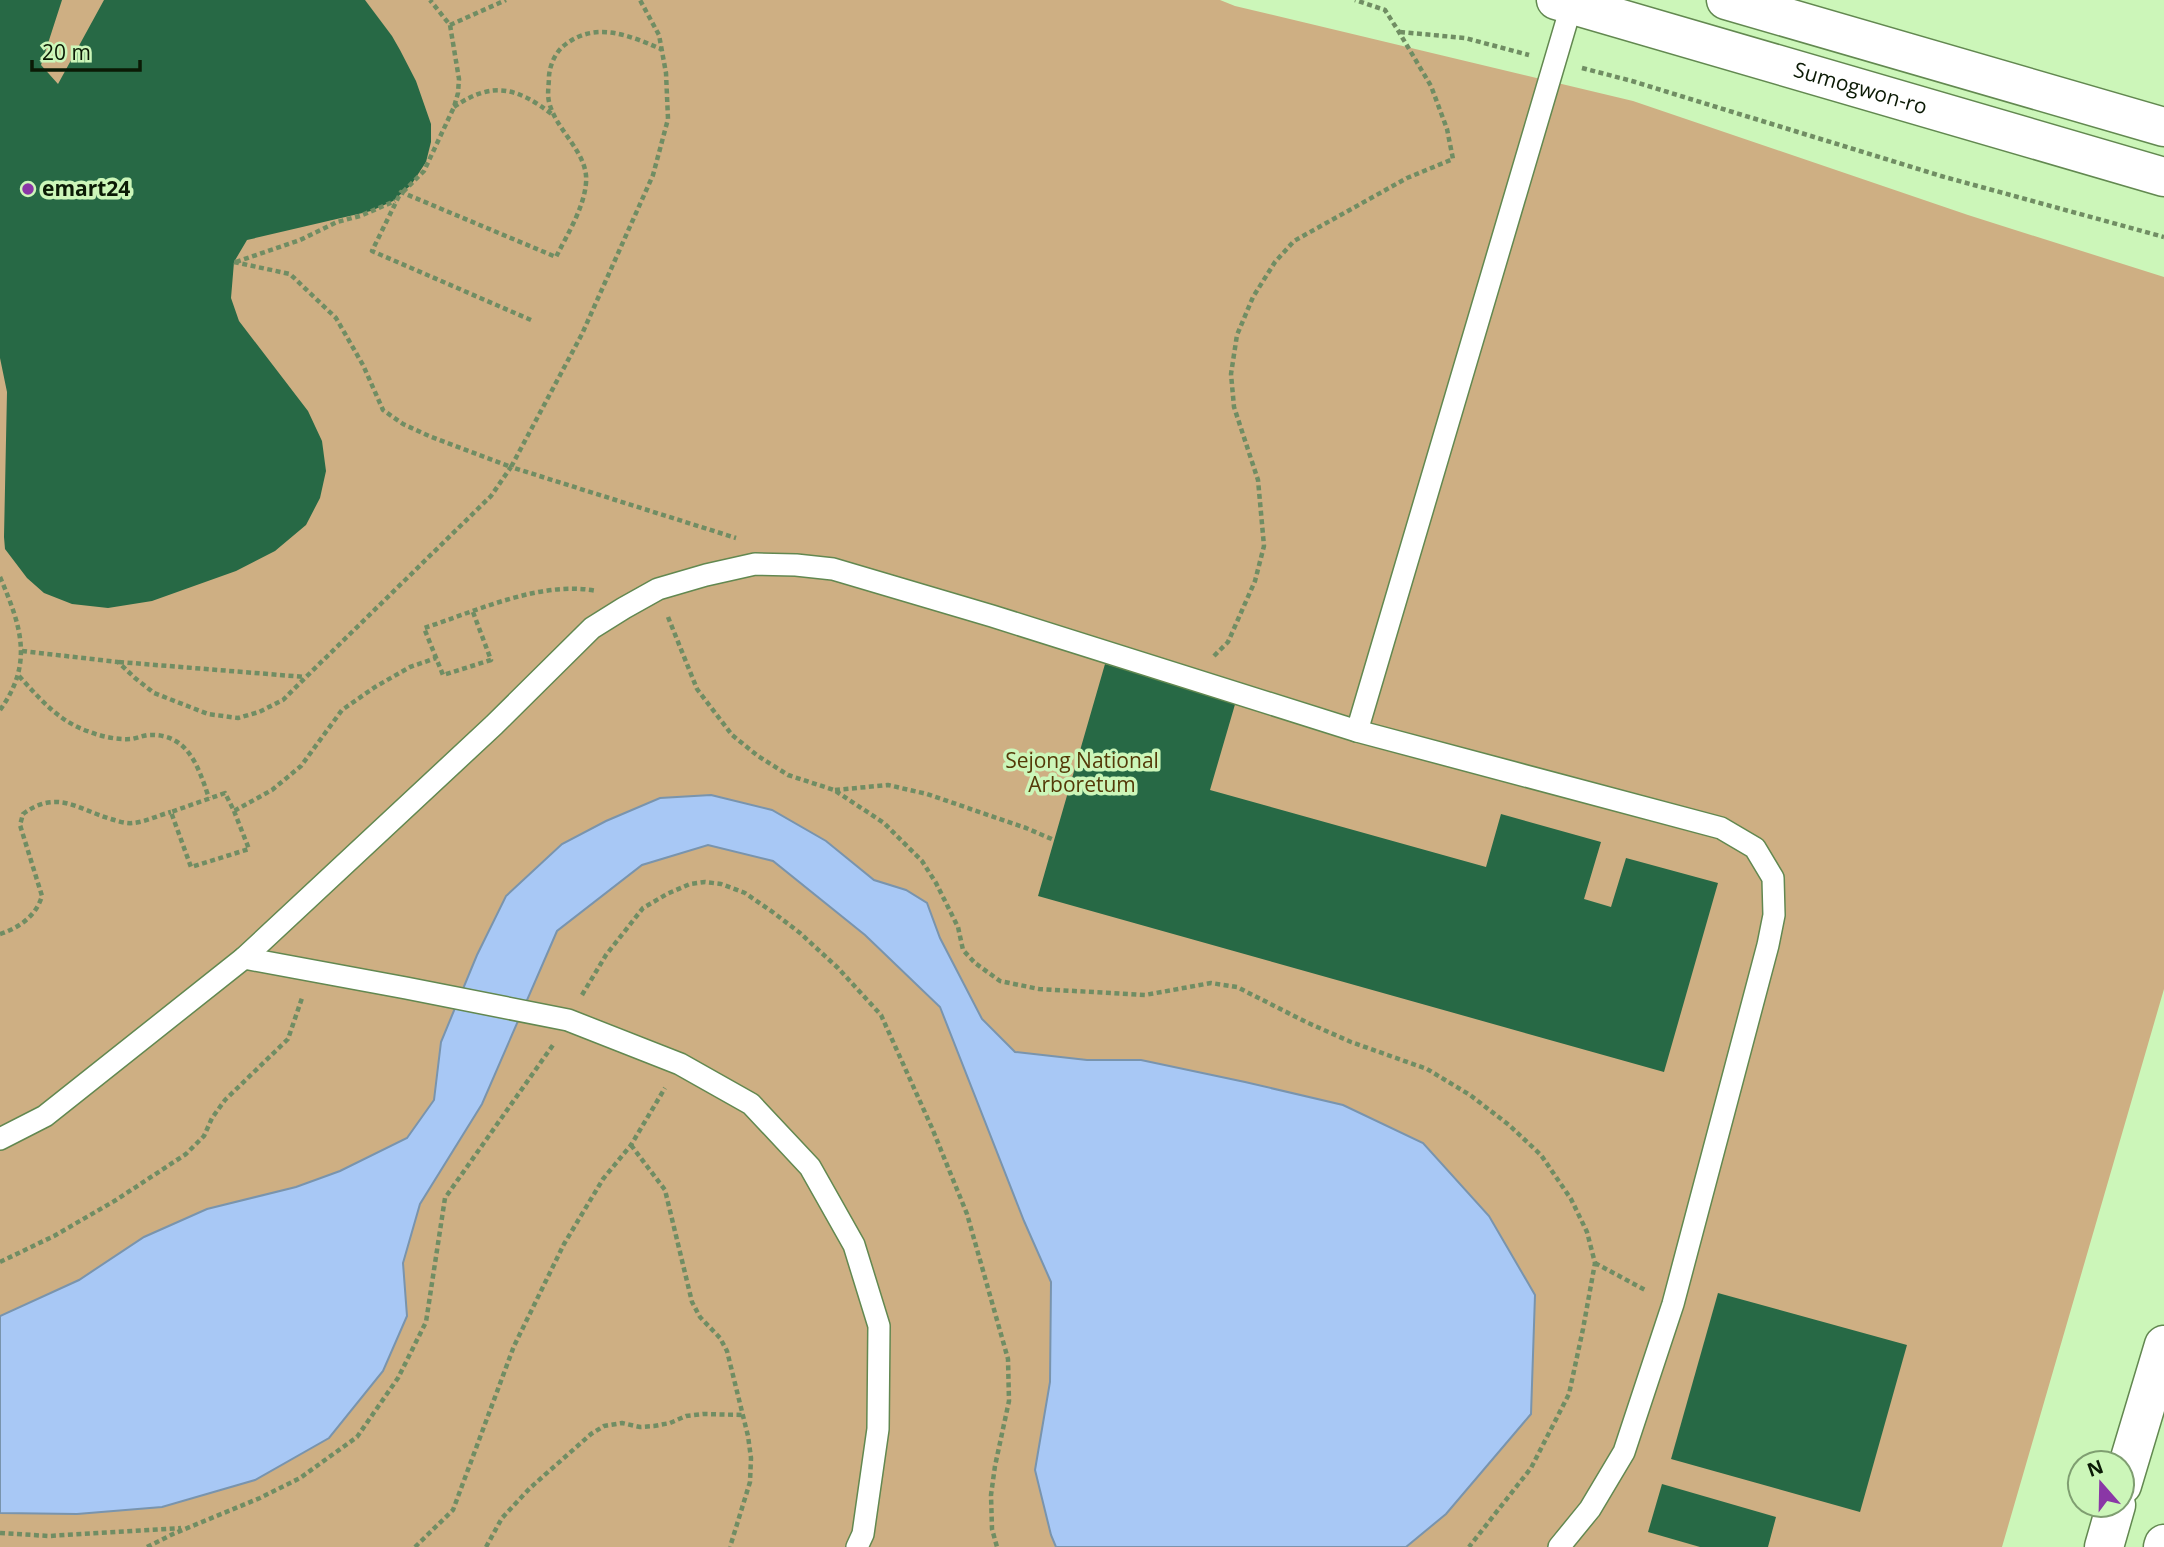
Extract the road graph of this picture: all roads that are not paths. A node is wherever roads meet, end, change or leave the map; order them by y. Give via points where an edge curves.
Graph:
1 (1726, 0) edge
2 (1567, 2) edge
3 (2164, 127) edge
4 (2164, 177) edge
5 (1357, 731) junction
6 (244, 958) junction
7 (0, 1139) edge
8 (2164, 1345) edge
9 (2133, 1449) edge
10 (2112, 1519) edge
11 (858, 1547) edge
12 (1559, 1547) edge
13 (2104, 1547) edge

1 - 3 street
2 - 4 street, Sumogwon-ro
2 - 5 lane via 1555,61
5 - 6 lane via 833,569 755,564 658,589 592,628 494,726
5 - 12 lane via 1721,828 1755,848 1773,878 1774,915 1768,945 1673,1304 1624,1452 1590,1509
6 - 7 lane via 44,1116
6 - 11 lane via 568,1020 680,1063 751,1104 810,1167 853,1245 879,1326 878,1429
8 - 9 street
10 - 13 street

